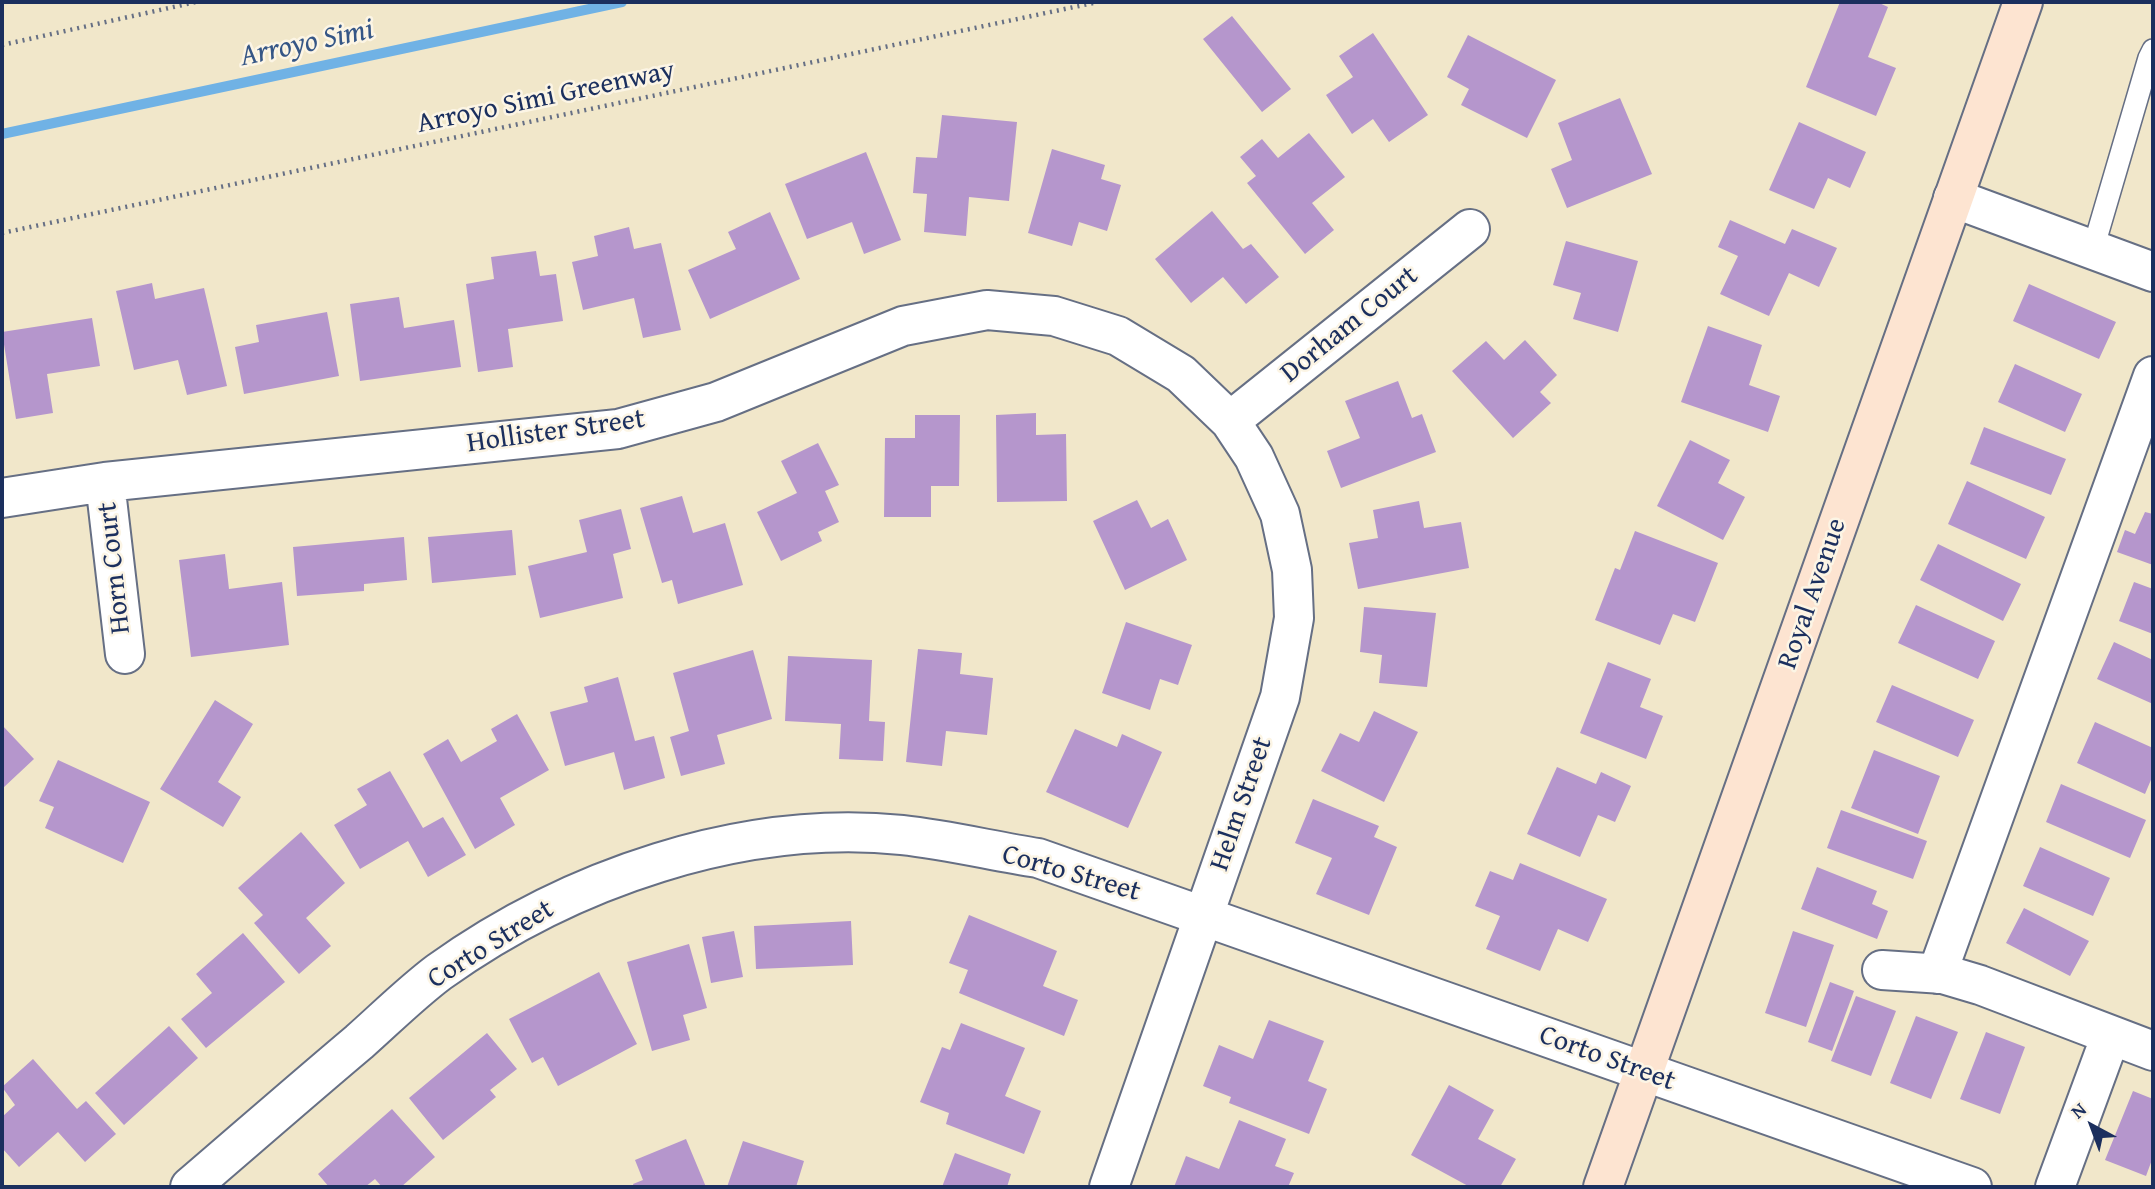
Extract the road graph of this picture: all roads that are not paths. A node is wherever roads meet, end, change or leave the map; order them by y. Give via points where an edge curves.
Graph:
1 (2023, 2) edge
2 (2153, 50) edge
3 (1953, 198) junction
4 (1470, 229) dead end
5 (2093, 249) junction
6 (2153, 272) edge
7 (2153, 376) edge
8 (1230, 421) junction
9 (2145, 428) edge
10 (105, 482) junction
11 (2, 498) edge
12 (125, 654) dead end
13 (1203, 915) junction
14 (1882, 970) dead end
15 (1937, 974) junction
16 (2111, 1035) junction
17 (2153, 1051) edge
18 (1644, 1073) junction
19 (1917, 1178) edge
20 (190, 1187) edge
21 (1109, 1187) edge
22 (1603, 1187) edge
23 (1972, 1187) edge
24 (2055, 1187) edge

1 - 3 main road, Royal Avenue
2 - 5 lane
3 - 5 street
3 - 18 main road, Royal Avenue
4 - 8 street, Dorham Court
5 - 6 street
7 - 9 street
8 - 10 street, Hollister Street via 1181,374 1118,336 1054,316 987,310 904,326 716,402 618,429
8 - 13 street, Helm Street via 1254,457 1280,514 1292,570 1294,618 1280,697
9 - 15 street
10 - 11 street, Hollister Street
10 - 12 street, Horn Court
13 - 18 street, Corto Street
13 - 20 street, Corto Street via 1038,858 902,835 771,838 696,852 635,869 529,915 438,973
13 - 21 street, Helm Street
14 - 15 street
15 - 16 street via 1979,985
16 - 17 street
16 - 24 street
18 - 19 street, Corto Street
18 - 22 main road, Royal Avenue
19 - 23 street, Corto Street

